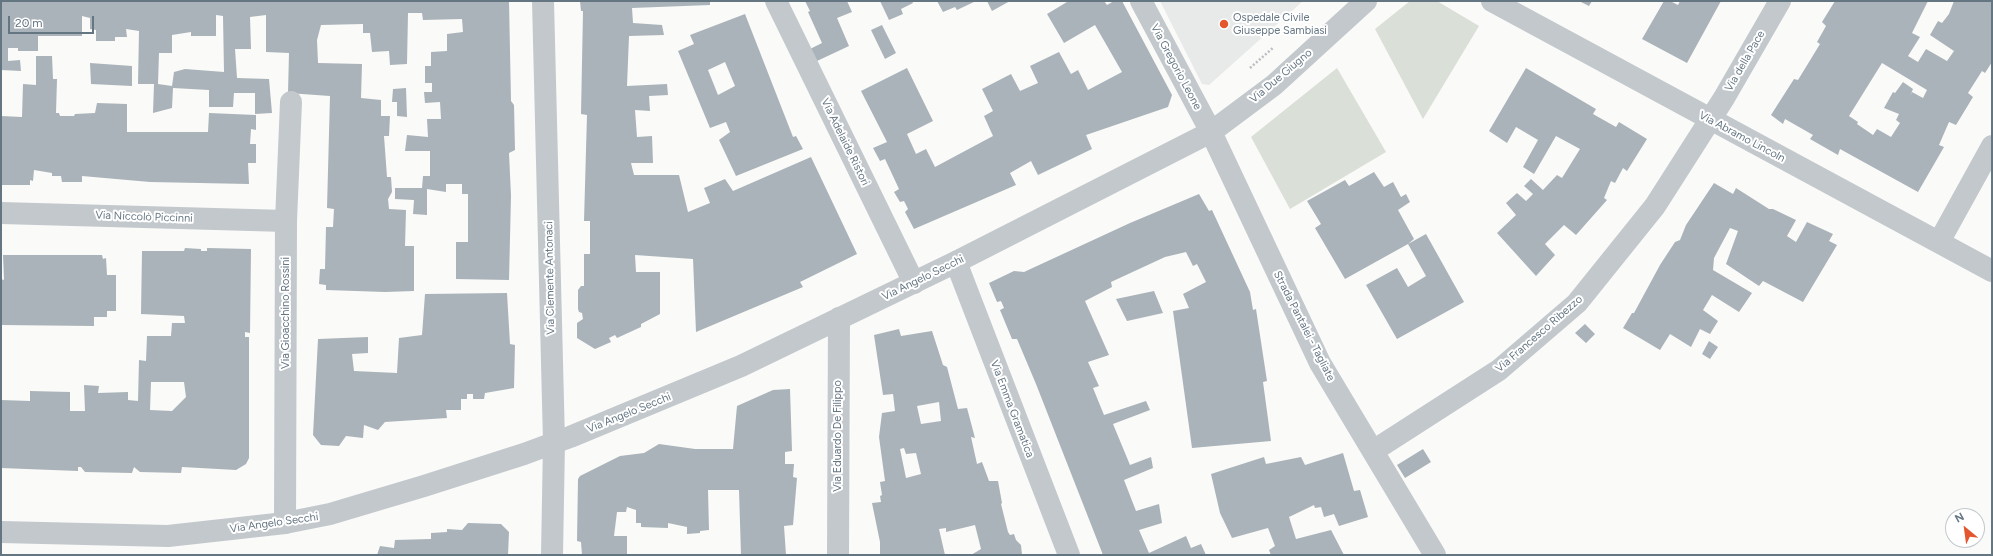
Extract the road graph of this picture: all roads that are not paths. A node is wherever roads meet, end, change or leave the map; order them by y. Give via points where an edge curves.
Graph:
1 (544, 1) edge
2 (776, 1) edge
3 (1142, 1) edge
4 (1366, 1) edge
5 (1492, 1) edge
6 (1780, 1) edge
7 (291, 102) dead end
8 (1710, 120) junction
9 (1211, 132) junction
10 (1992, 146) edge
11 (1, 213) edge
12 (286, 221) junction
13 (1939, 242) junction
14 (956, 262) junction
15 (1992, 271) edge
16 (914, 283) junction
17 (839, 318) junction
18 (554, 442) junction
19 (1373, 451) junction
20 (285, 523) junction
21 (1, 532) edge
22 (552, 555) edge
23 (838, 555) edge
24 (1069, 555) edge
25 (1435, 555) edge

1 - 18 street, Via Clemente Antonaci
2 - 16 street, Via Adelaide Ristori
3 - 9 street, Via Gregorio Leone
4 - 9 street, Via Due Giugno via 1274,85
5 - 8 street, Via Abramo Lincoln
6 - 8 street, Via della Pace
7 - 12 street, Via Gioacchino Rossini
8 - 13 street, Via Abramo Lincoln
8 - 19 street, Via Francesco Ribezzo via 1655,206 1577,303 1499,370
9 - 14 street, Via Angelo Secchi
9 - 19 street, Strada Pantalei - Tagliate via 1320,363
10 - 13 street
11 - 12 street, Via Niccolò Piccinni
12 - 20 street, Via Gioacchino Rossini
13 - 15 street, Via Abramo Lincoln
14 - 16 street, Via Angelo Secchi
14 - 24 street, Via Emma Gramatica
16 - 17 street, Via Angelo Secchi
17 - 18 street, Via Angelo Secchi via 741,366
17 - 23 street, Via Eduardo De Filippo
18 - 20 street, Via Angelo Secchi via 524,454 345,510
18 - 22 street, Via Clemente Antonaci
19 - 25 street, Strada Pantalei - Tagliate
20 - 21 street, Via Angelo Secchi via 168,536

